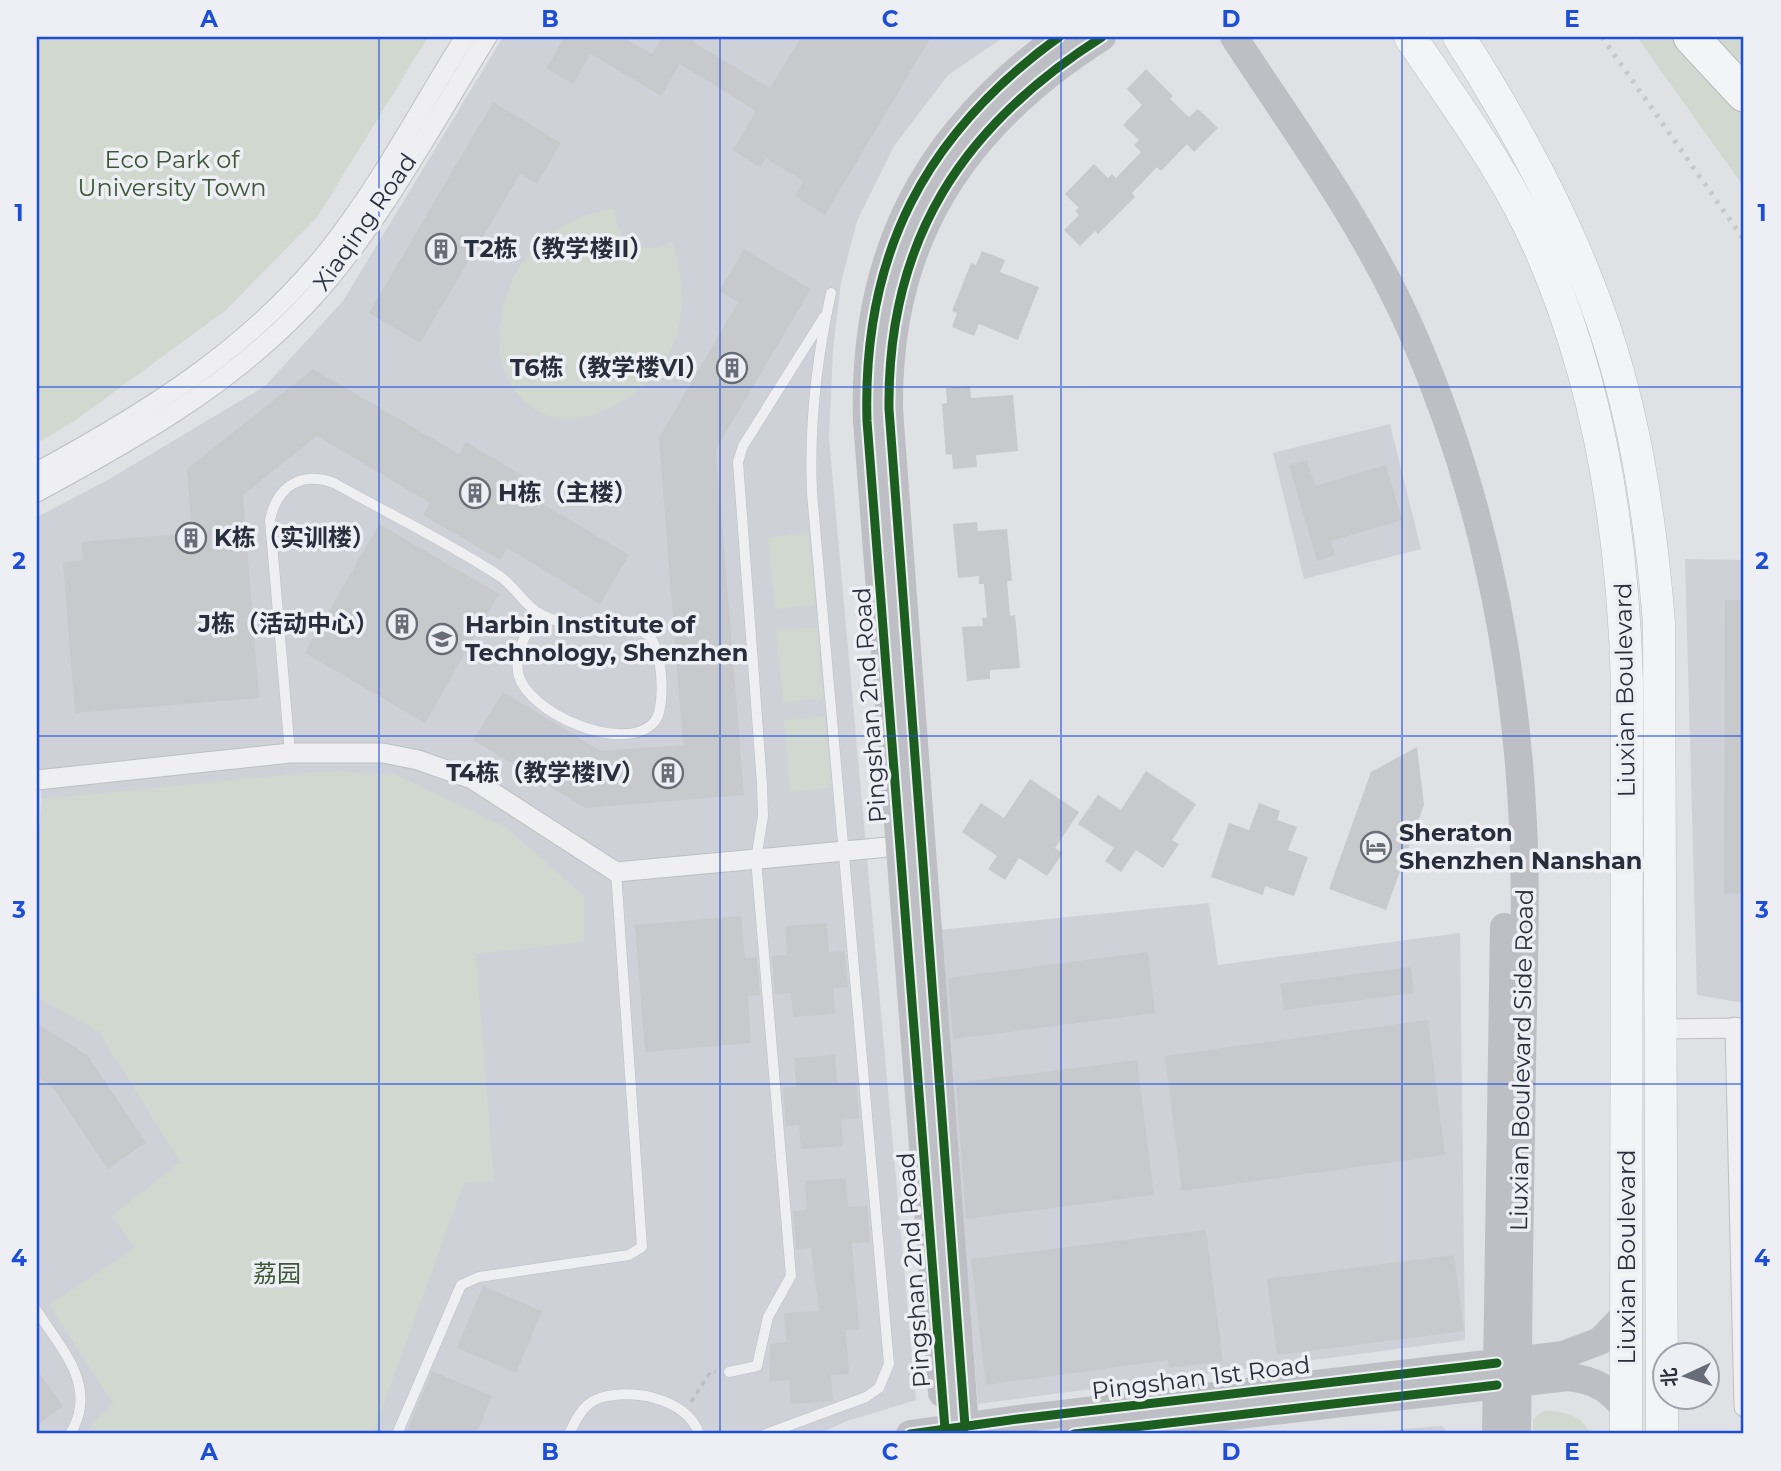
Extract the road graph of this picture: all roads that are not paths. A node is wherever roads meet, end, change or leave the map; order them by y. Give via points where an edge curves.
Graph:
1 (465, 37) edge
2 (487, 37) edge
3 (1059, 37) edge
4 (1102, 37) edge
5 (1216, 37) edge
6 (1234, 37) edge
7 (1410, 37) edge
8 (1459, 37) edge
9 (1691, 37) edge
10 (1744, 94) edge
11 (831, 293) dead end
12 (828, 310) junction
13 (37, 472) edge
14 (37, 492) edge
15 (539, 613) junction
16 (290, 753) junction
17 (37, 780) edge
18 (911, 845) junction
19 (845, 851) junction
20 (756, 859) junction
21 (616, 872) junction
22 (1739, 1027) edge
23 (1661, 1029) junction
24 (37, 1311) edge
25 (1627, 1313) junction
26 (729, 1372) road end
27 (1507, 1373) junction
28 (1744, 1407) edge
29 (1626, 1423) edge
30 (1215, 1426) edge
31 (955, 1431) edge
32 (70, 1434) edge
33 (397, 1434) edge
34 (569, 1434) edge
35 (699, 1434) edge
36 (766, 1434) edge
37 (910, 1434) edge
38 (1073, 1434) edge
39 (1496, 1434) edge
40 (1517, 1434) edge
41 (1662, 1434) edge

1 - 13 street, Xiaqing Road via 350,219 283,302 174,394
2 - 14 street, Xiaqing Road via 363,235 303,309 213,388 139,436
3 - 18 street, Pingshan 2nd Road via 992,92 932,166 897,234 873,311 867,421
4 - 18 street, Pingshan 2nd Road via 1018,102 953,175 927,218 895,311 888,363 889,409
5 - 27 street, Liuxian Boulevard Side Road via 1347,236 1369,278 1414,380 1471,564 1492,684 1503,812
6 - 27 street, Liuxian Boulevard Side Road via 1358,226 1394,293 1451,434 1492,580 1510,687 1523,825
7 - 25 main road, Liuxian Boulevard via 1482,142 1540,248 1579,360 1612,492 1626,614 1628,683
8 - 23 main road, Liuxian Boulevard via 1571,241 1605,333 1632,428 1654,557 1659,623
9 - 10 highway
11 - 12 lane
12 - 19 lane via 817,359 809,440
12 - 20 lane via 743,446 738,462 762,784 763,816
15 - 15 lane via 518,656 518,674 542,705 596,733 645,730 656,720 661,706 659,652 648,635 629,627 592,628
15 - 16 lane via 500,576 334,483 305,477 290,485 272,509 270,520
16 - 17 street
16 - 21 street via 383,753 471,779
18 - 19 street
18 - 31 street, Pingshan 2nd Road
19 - 20 street
19 - 36 lane via 889,1364 879,1388 866,1397
20 - 21 street
20 - 26 lane via 790,1276 768,1317 757,1366
21 - 33 lane via 642,1247 629,1255 479,1277 461,1285
22 - 23 street
22 - 28 street
23 - 41 main road, Liuxian Boulevard
24 - 32 lane via 71,1363 81,1388 83,1408
25 - 27 street, Pingshan 1st Road via 1615,1329 1583,1350
25 - 29 main road, Liuxian Boulevard
27 - 29 street via 1585,1379 1614,1395
27 - 30 street
27 - 31 street, Pingshan 1st Road
27 - 39 street, Liuxian Boulevard Side Road
27 - 40 street, Liuxian Boulevard Side Road
30 - 38 street
31 - 37 street, Pingshan 1st Road
34 - 35 lane via 593,1401 634,1394 685,1412

